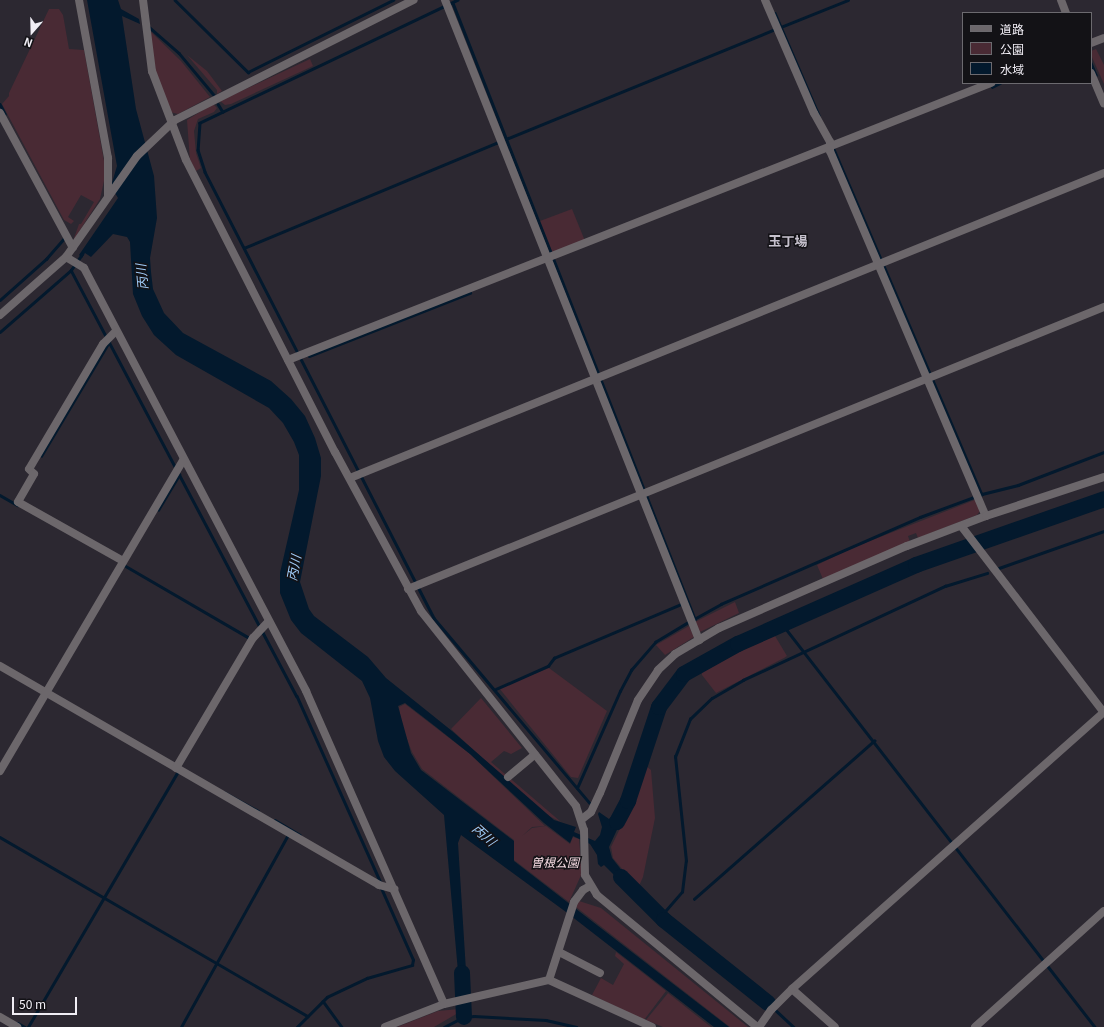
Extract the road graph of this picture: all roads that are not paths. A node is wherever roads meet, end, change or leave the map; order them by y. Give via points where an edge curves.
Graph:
1 (79, 0) edge
2 (143, 0) edge
3 (414, 0) edge
4 (765, 0) edge
5 (1061, 0) edge
6 (447, 4) edge
7 (1066, 12) edge
8 (1104, 38) edge
9 (1092, 43) edge
10 (1092, 75) edge
11 (988, 84) edge
12 (1104, 103) edge
13 (0, 113) edge
14 (169, 126) junction
15 (831, 147) junction
16 (1104, 173) edge
17 (110, 193) junction
18 (73, 248) junction
19 (66, 257) junction
20 (551, 258) junction
21 (880, 264) junction
22 (1104, 307) edge
23 (0, 315) edge
24 (111, 336) junction
25 (291, 359) junction
26 (931, 377) junction
27 (597, 379) junction
28 (181, 463) junction
29 (356, 475) junction
30 (1104, 477) edge
31 (643, 494) junction
32 (986, 516) junction
33 (962, 526) junction
34 (122, 563) junction
35 (415, 586) junction
36 (264, 626) junction
37 (699, 640) junction
38 (0, 666) edge
39 (46, 693) junction
40 (1104, 712) edge
41 (535, 754) junction
42 (178, 766) junction
43 (0, 771) edge
44 (508, 777) dead end
45 (582, 819) junction
46 (590, 886) junction
47 (394, 889) junction
48 (1104, 911) edge
49 (559, 952) junction
50 (600, 973) dead end
51 (548, 980) junction
52 (794, 990) junction
53 (444, 1004) junction
54 (0, 1017) edge
55 (18, 1027) edge
56 (385, 1027) edge
57 (652, 1027) edge
58 (758, 1027) edge
59 (835, 1027) edge
60 (975, 1027) edge

1 - 17 street via 108,158
2 - 14 street via 152,71
3 - 14 street via 188,112
4 - 15 street
5 - 7 street
6 - 20 street
8 - 9 street
10 - 12 street
11 - 15 street
13 - 18 street
14 - 17 street via 137,156
14 - 25 street via 200,190
15 - 20 street
15 - 21 street
16 - 21 street
17 - 18 street
18 - 19 street
19 - 23 street
19 - 24 street via 77,262 105,307
20 - 25 street
20 - 27 street
21 - 26 street
21 - 27 street
22 - 26 street
24 - 28 street
24 - 34 street via 29,469 32,472 18,502
25 - 29 street
26 - 31 street
26 - 32 street
27 - 29 street
27 - 31 street
28 - 34 street
28 - 36 street
29 - 35 street
30 - 32 street
31 - 35 street
31 - 37 street
32 - 33 street
33 - 37 street via 815,585
33 - 40 street
34 - 39 street
35 - 41 street via 429,625
36 - 42 street via 252,640
36 - 47 street via 306,691
37 - 45 street via 666,662 650,680 631,712 620,748 595,804
38 - 39 street
39 - 42 street
39 - 43 street
40 - 52 street
41 - 44 street
41 - 45 street via 572,800
42 - 47 street via 381,886
45 - 46 street via 584,868
46 - 49 street via 583,890 574,902
46 - 58 street via 611,909
47 - 53 street
48 - 60 street
49 - 50 street
49 - 51 street
51 - 53 street
51 - 57 street
52 - 58 street via 773,1008
52 - 59 street
53 - 56 street
54 - 55 street

